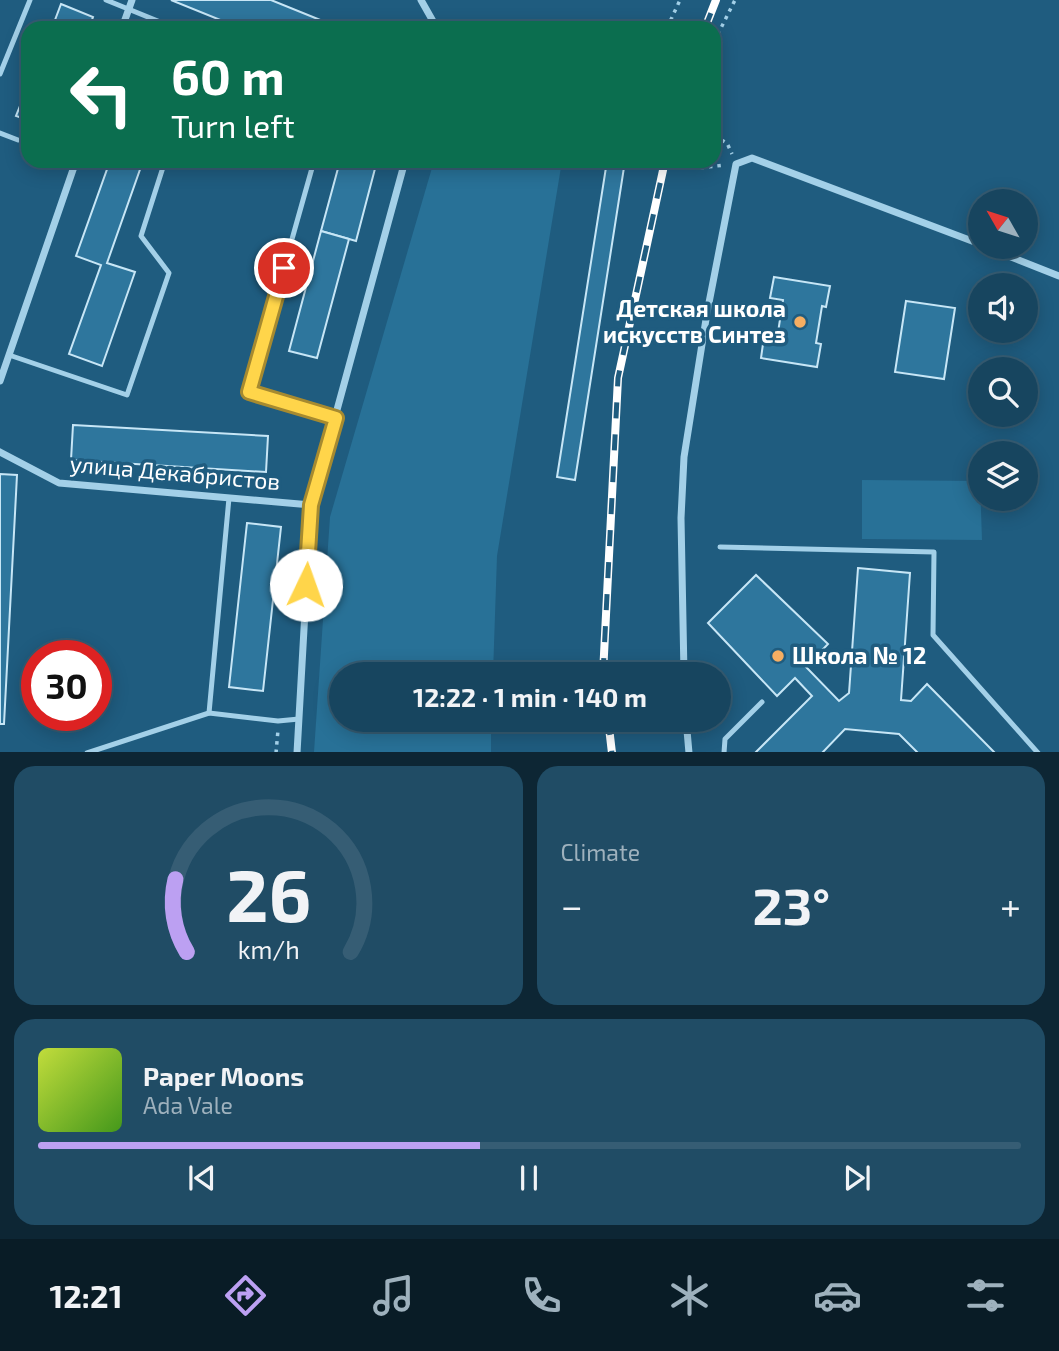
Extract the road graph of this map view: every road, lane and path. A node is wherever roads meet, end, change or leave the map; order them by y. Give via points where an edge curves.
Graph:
1 (30, 0) edge
2 (106, 0) edge
3 (132, 0) edge
4 (421, 0) edge
5 (680, 0) edge
6 (735, 0) edge
7 (129, 9) junction
8 (21, 21) edge
9 (125, 21) edge
10 (158, 21) edge
11 (433, 21) edge
12 (670, 21) edge
13 (21, 22) edge
14 (721, 28) edge
15 (0, 74) edge
16 (0, 133) edge
17 (18, 140) dead end
18 (721, 140) edge
19 (736, 164) junction
20 (721, 166) edge
21 (74, 168) edge
22 (163, 168) edge
23 (312, 168) edge
24 (403, 168) edge
25 (968, 239) edge
26 (1016, 259) edge
27 (1059, 276) edge
28 (0, 354) edge
29 (9, 355) junction
30 (0, 381) edge
31 (336, 418) junction
32 (0, 452) edge
33 (229, 498) junction
34 (311, 505) junction
35 (720, 547) dead end
36 (684, 662) edge
37 (762, 702) dead end
38 (209, 713) junction
39 (299, 719) junction
40 (278, 721) junction
41 (687, 732) edge
42 (87, 752) edge
43 (276, 752) edge
44 (297, 752) edge
45 (689, 752) edge
46 (724, 752) edge
47 (1038, 752) edge

1 - 8 lane
2 - 7 lane
3 - 7 street
4 - 11 street
5 - 12 path
6 - 14 path
7 - 9 street
7 - 10 lane
13 - 15 lane
16 - 17 lane
18 - 19 path
19 - 20 path
19 - 25 street via 752,158
19 - 36 street via 684,457
21 - 29 street
22 - 29 lane via 141,236 169,273 127,395
23 - 31 lane via 249,392
24 - 31 street
26 - 27 street
28 - 29 street
29 - 30 street
31 - 34 street
32 - 33 street, улица Декабристов via 59,483
33 - 34 street, улица Декабристов
33 - 38 lane
34 - 39 street
35 - 47 lane via 934,552 933,635
37 - 46 lane via 725,739
38 - 40 lane
38 - 42 lane
39 - 40 lane
39 - 44 street
40 - 43 path
41 - 45 street

